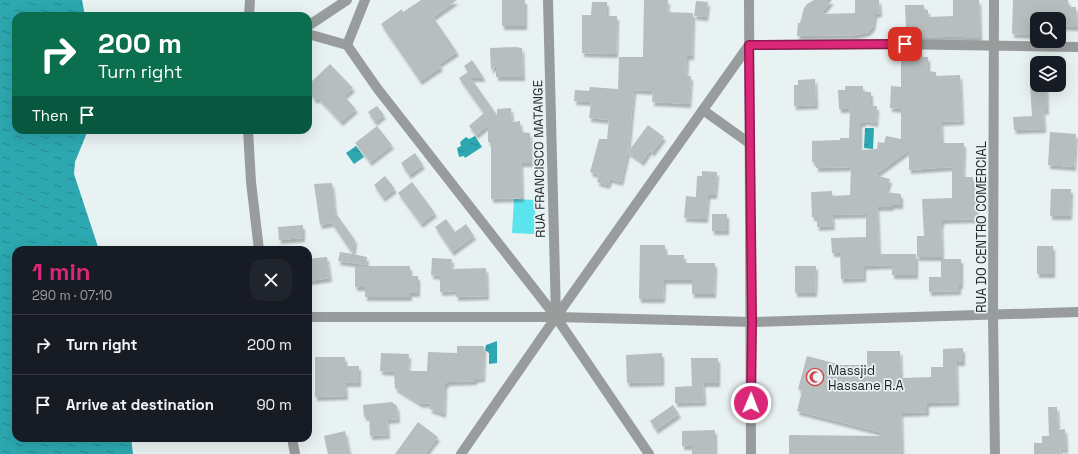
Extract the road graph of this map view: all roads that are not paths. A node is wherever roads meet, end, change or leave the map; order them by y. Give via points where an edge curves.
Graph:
1 (250, 0) edge
2 (347, 0) edge
3 (365, 0) edge
4 (548, 0) edge
5 (749, 0) edge
6 (994, 0) edge
7 (250, 12) edge
8 (312, 23) edge
9 (312, 35) edge
10 (347, 45) junction
11 (749, 45) junction
12 (995, 46) junction
13 (1078, 47) edge
14 (703, 110) junction
15 (248, 134) edge
16 (749, 143) junction
17 (259, 246) edge
18 (1078, 312) edge
19 (993, 316) junction
20 (556, 317) junction
21 (312, 318) edge
22 (752, 322) junction
23 (293, 442) edge
24 (295, 454) edge
25 (461, 454) edge
26 (649, 454) edge
27 (752, 454) edge
28 (995, 454) edge

1 - 7 street
2 - 8 street
3 - 10 street
4 - 20 street, RUA FRANCISCO MATANGE
5 - 11 street
6 - 12 street, RUA DO CENTRO COMERCIAL
9 - 10 street
10 - 20 street via 376,88
11 - 12 street
11 - 14 street
11 - 16 street
12 - 13 street
12 - 19 street, RUA DO CENTRO COMERCIAL
14 - 16 street
14 - 20 street
15 - 17 street
16 - 22 street
18 - 19 street
19 - 22 street
19 - 28 street, RUA DO CENTRO COMERCIAL
20 - 21 street
20 - 22 street
20 - 25 street
20 - 26 street
22 - 27 street
23 - 24 street

